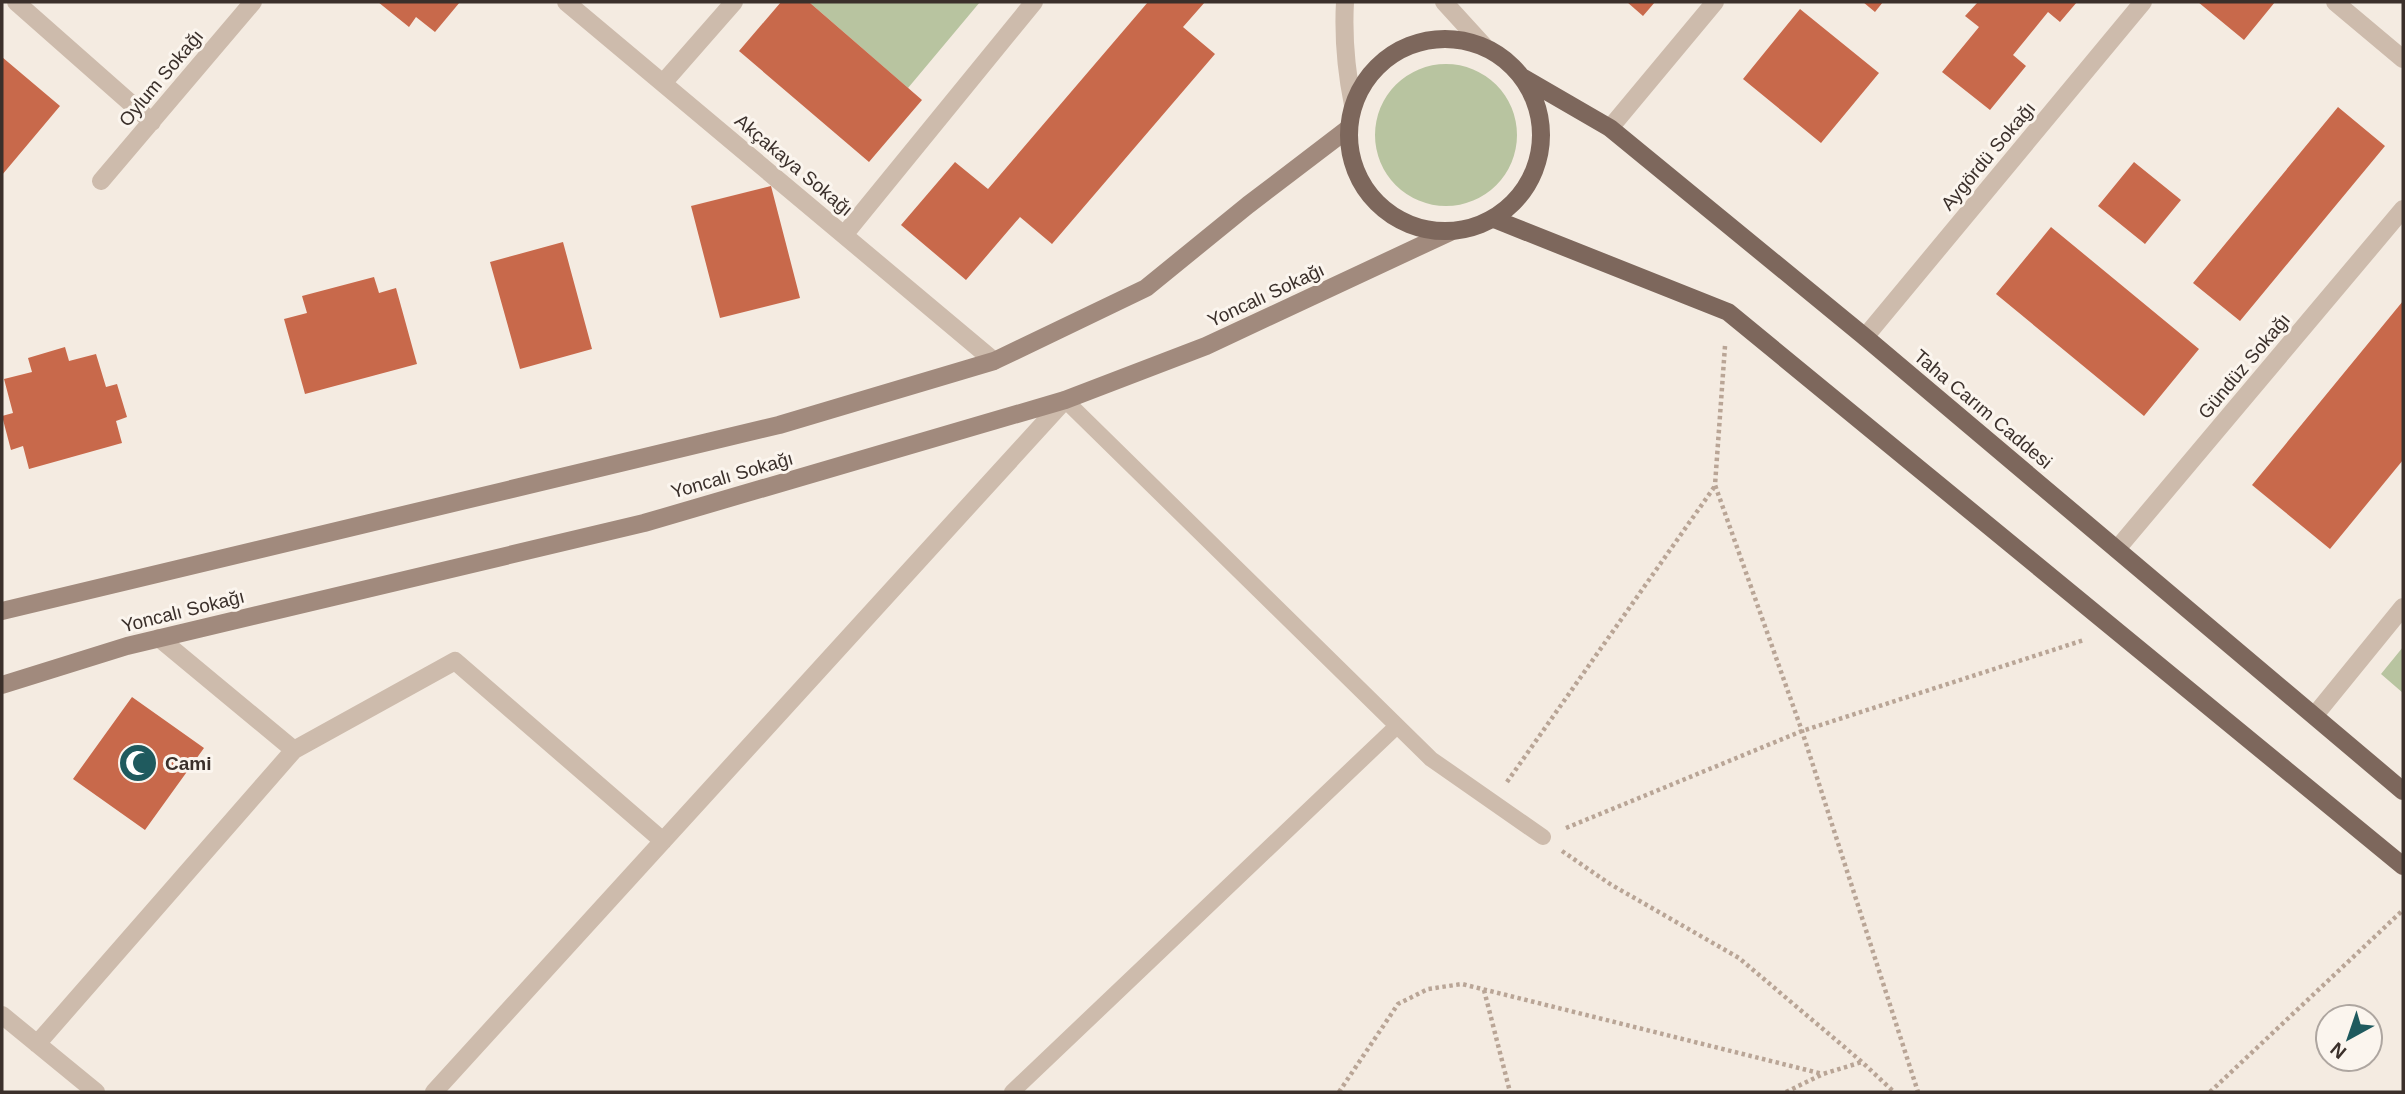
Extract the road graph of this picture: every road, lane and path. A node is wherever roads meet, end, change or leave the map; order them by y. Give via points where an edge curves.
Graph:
1 (16, 2) edge
2 (253, 2) edge
3 (566, 2) edge
4 (734, 2) edge
5 (1034, 2) edge
6 (1345, 2) edge
7 (1444, 2) edge
8 (1715, 2) edge
9 (2143, 2) edge
10 (2336, 2) edge
11 (1486, 48) junction
12 (2403, 59) edge
13 (1521, 77) junction
14 (663, 83) junction
15 (1353, 105) junction
16 (152, 122) junction
17 (1349, 128) junction
18 (1610, 128) junction
19 (101, 181) dead end
20 (2403, 209) edge
21 (1494, 219) junction
22 (1450, 232) junction
23 (844, 235) junction
24 (1728, 312) junction
25 (1865, 337) junction
26 (994, 362) junction
27 (1065, 400) junction
28 (1715, 485) junction
29 (2117, 549) junction
30 (2403, 607) edge
31 (2, 611) edge
32 (2115, 629) junction
33 (159, 638) junction
34 (2, 685) edge
35 (2315, 715) junction
36 (1396, 726) junction
37 (1802, 732) junction
38 (294, 750) junction
39 (2403, 791) edge
40 (1493, 803) junction
41 (1543, 838) junction
42 (663, 841) junction
43 (2403, 866) edge
44 (2403, 910) edge
45 (1484, 990) junction
46 (2, 1015) edge
47 (37, 1044) junction
48 (1862, 1062) junction
49 (1823, 1074) junction
50 (96, 1092) edge
51 (434, 1092) edge
52 (1012, 1092) edge
53 (1339, 1092) edge
54 (1510, 1092) edge
55 (1786, 1092) edge
56 (1894, 1092) edge
57 (1918, 1092) edge
58 (2210, 1092) edge

1 - 16 street
2 - 16 street, Oylum Sokağı
3 - 14 street, Akçakaya Sokağı
4 - 14 street
5 - 23 street
6 - 15 street via 1343,33
7 - 11 street
8 - 18 street
9 - 25 street, Aygördü Sokağı
10 - 12 street
11 - 13 main road
11 - 15 main road via 1440,40 1396,52 1378,66
13 - 18 main road, Taha Carım Caddesi
13 - 21 main road via 1540,120 1541,143 1527,186
14 - 23 street, Akçakaya Sokağı
15 - 17 main road
16 - 19 street, Oylum Sokağı
17 - 22 main road via 1353,162 1368,194 1404,222
17 - 26 street, Yoncalı Sokağı via 1146,288
18 - 25 main road, Taha Carım Caddesi
20 - 29 street, Gündüz Sokağı
21 - 22 main road
21 - 24 main road
22 - 27 street, Yoncalı Sokağı via 1206,346
23 - 26 street, Akçakaya Sokağı
24 - 28 path
24 - 32 main road
25 - 29 main road, Taha Carım Caddesi
26 - 31 street, Yoncalı Sokağı via 779,425
27 - 33 street, Yoncalı Sokağı via 644,523
27 - 36 lane
27 - 42 street
28 - 37 path
28 - 40 path
29 - 35 main road, Taha Carım Caddesi
30 - 35 street
32 - 37 path
32 - 43 main road
33 - 34 street, Yoncalı Sokağı
33 - 38 street
35 - 39 main road, Taha Carım Caddesi
36 - 40 lane via 1431,759
36 - 52 lane
37 - 41 path
37 - 57 path
38 - 42 street via 455,660
38 - 47 street
40 - 41 lane
41 - 48 path via 1610,884 1739,958
42 - 51 street
44 - 58 path
45 - 49 path
45 - 53 path via 1462,984 1428,989 1398,1004
45 - 54 path
46 - 47 street
47 - 50 street
48 - 49 path
48 - 56 path
49 - 55 path

